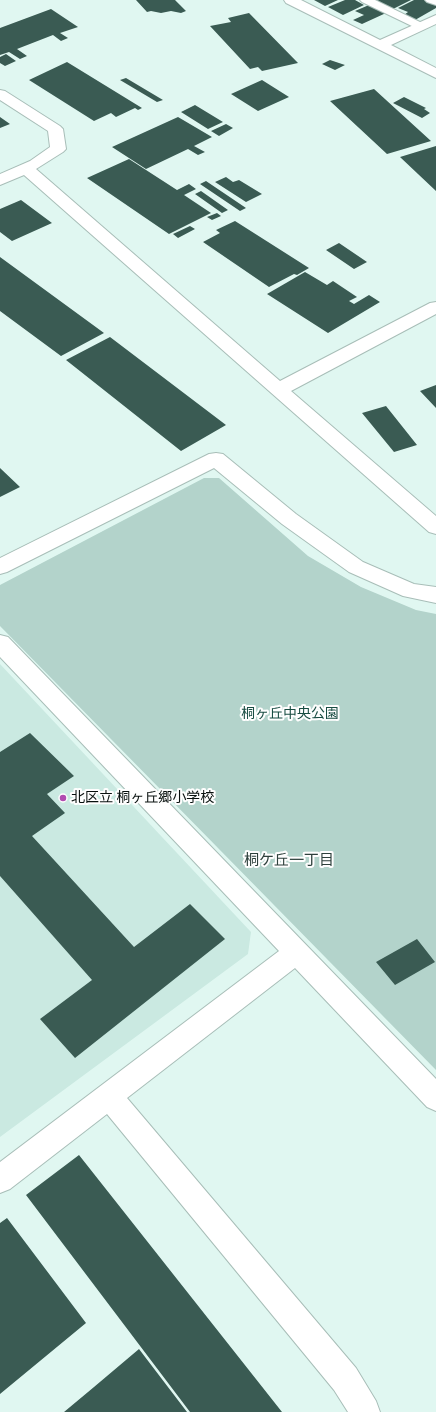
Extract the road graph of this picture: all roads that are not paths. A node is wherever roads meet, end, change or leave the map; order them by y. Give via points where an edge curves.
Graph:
1 (291, 0) edge
2 (366, 0) edge
3 (431, 0) edge
4 (436, 2) edge
5 (436, 19) edge
6 (420, 26) junction
7 (380, 45) junction
8 (436, 74) edge
9 (0, 94) edge
10 (25, 168) junction
11 (0, 180) edge
12 (436, 307) edge
13 (278, 390) junction
14 (436, 527) edge
15 (0, 567) edge
16 (436, 595) edge
17 (0, 643) edge
18 (296, 953) junction
19 (109, 1096) junction
20 (436, 1098) edge
21 (0, 1179) edge
22 (363, 1411) edge

1 - 7 street
2 - 6 lane
3 - 4 lane
5 - 6 street
6 - 7 street
7 - 8 street
9 - 10 street via 55,129 58,149
10 - 11 street
10 - 13 street
12 - 13 street
13 - 14 street
15 - 16 street via 216,459 289,519 356,567 410,591
17 - 18 street
18 - 19 street
18 - 20 street
19 - 21 street
19 - 22 street via 345,1379

